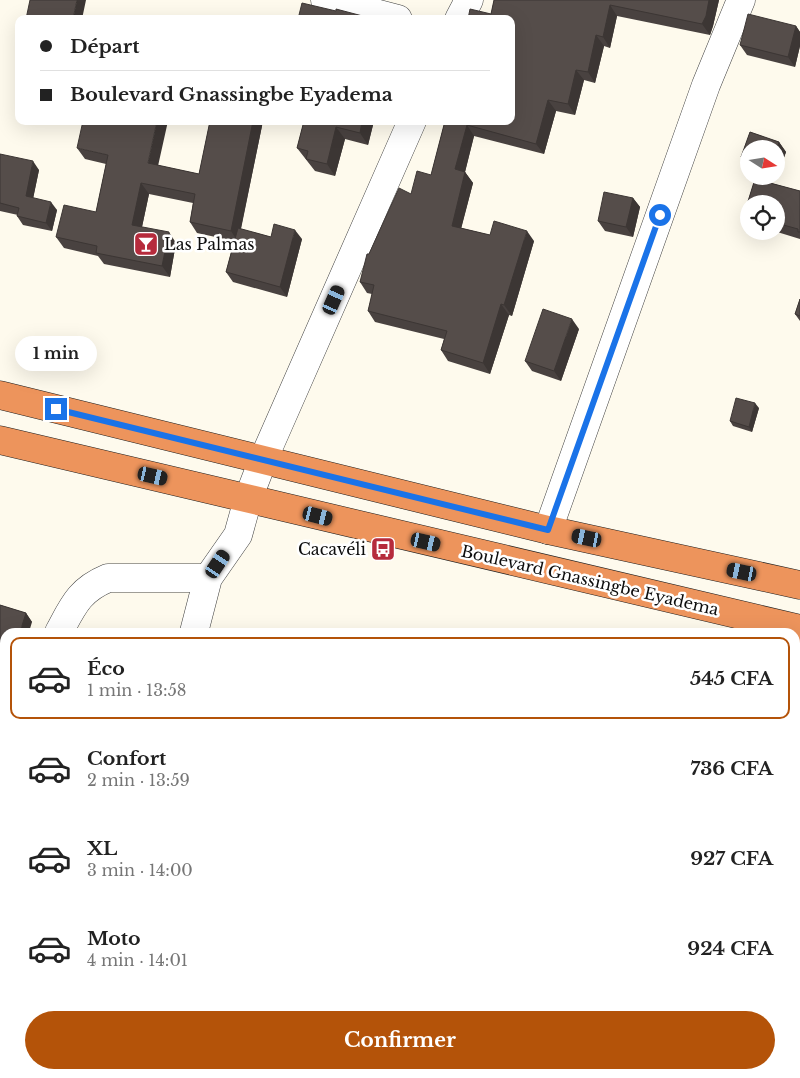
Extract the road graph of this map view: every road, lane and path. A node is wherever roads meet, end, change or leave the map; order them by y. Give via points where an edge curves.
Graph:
1 (325, 0) edge
2 (469, 0) edge
3 (741, 0) edge
4 (383, 15) edge
5 (461, 15) edge
6 (410, 125) edge
7 (0, 395) edge
8 (0, 440) edge
9 (263, 460) junction
10 (248, 499) junction
11 (548, 530) junction
12 (208, 578) junction
13 (800, 585) edge
14 (61, 628) edge
15 (195, 628) edge
16 (796, 628) edge

1 - 4 street
2 - 5 street
3 - 11 street via 703,94
6 - 9 street
7 - 9 highway
8 - 10 highway, Boulevard Gnassingbe Eyadema
9 - 10 street
9 - 11 highway
10 - 12 street via 238,535
10 - 16 highway, Boulevard Gnassingbe Eyadema
11 - 13 highway
12 - 14 street via 108,578 84,591
12 - 15 street

